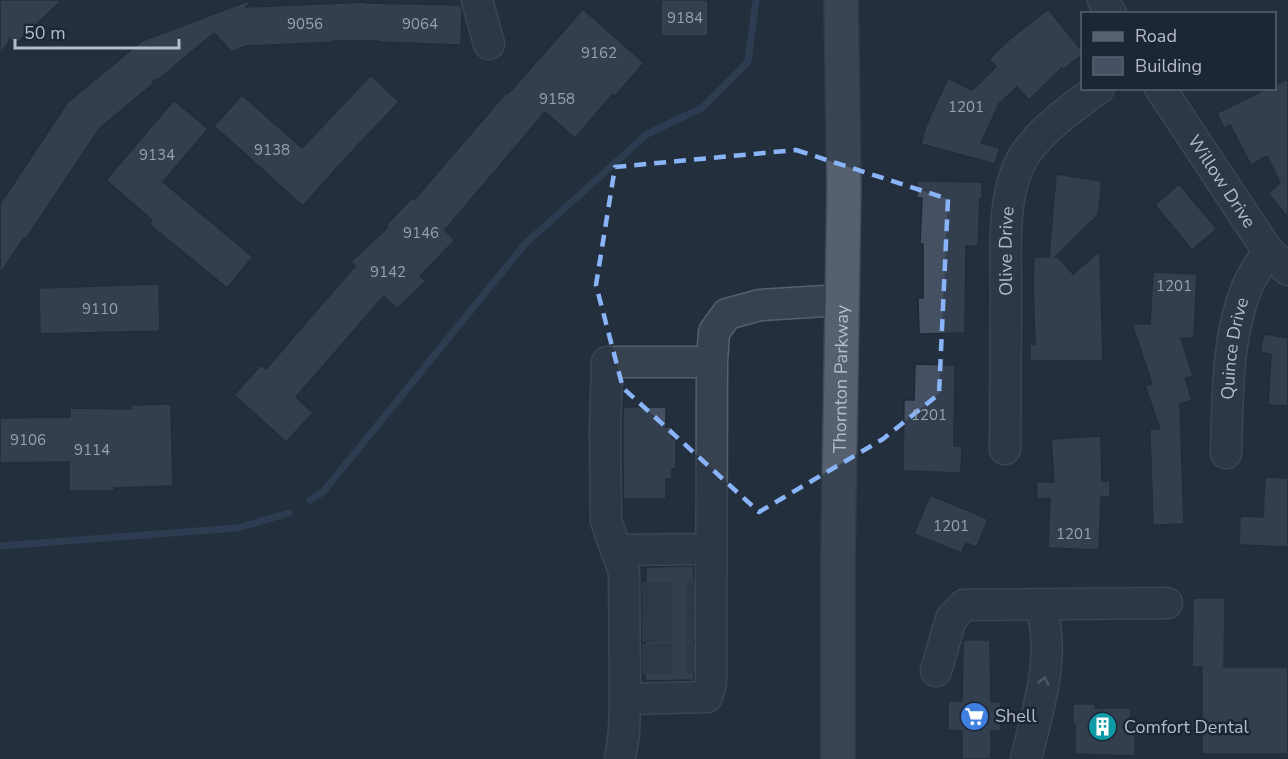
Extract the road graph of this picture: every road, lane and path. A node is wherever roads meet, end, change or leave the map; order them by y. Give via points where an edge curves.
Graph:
1 (477, 0) edge
2 (841, 0) edge
3 (489, 44) dead end
4 (1096, 90) edge
5 (1161, 90) edge
6 (1278, 261) edge
7 (842, 300) junction
8 (712, 362) junction
9 (1005, 449) dead end
10 (1226, 453) dead end
11 (711, 549) junction
12 (616, 550) junction
13 (1040, 603) junction
14 (1167, 603) dead end
15 (936, 671) dead end
16 (625, 699) junction
17 (620, 759) edge
18 (838, 759) edge
19 (1026, 759) edge

1 - 3 street
2 - 7 main road, Thornton Parkway
4 - 9 street, Olive Drive via 1055,121 1031,146 1010,192 1006,236
5 - 6 street, Willow Drive
6 - 10 street, Quince Drive via 1247,285 1237,316 1229,376
7 - 8 street via 760,305 727,314 714,332
7 - 18 main road, Thornton Parkway
8 - 11 street
8 - 12 street via 607,362 606,521
11 - 12 street
11 - 16 street via 711,684 707,697
12 - 16 street via 633,597 633,659
13 - 14 street
13 - 15 street via 964,605 951,619
19 -> 13 street via 1046,671 1046,634
16 - 17 street

